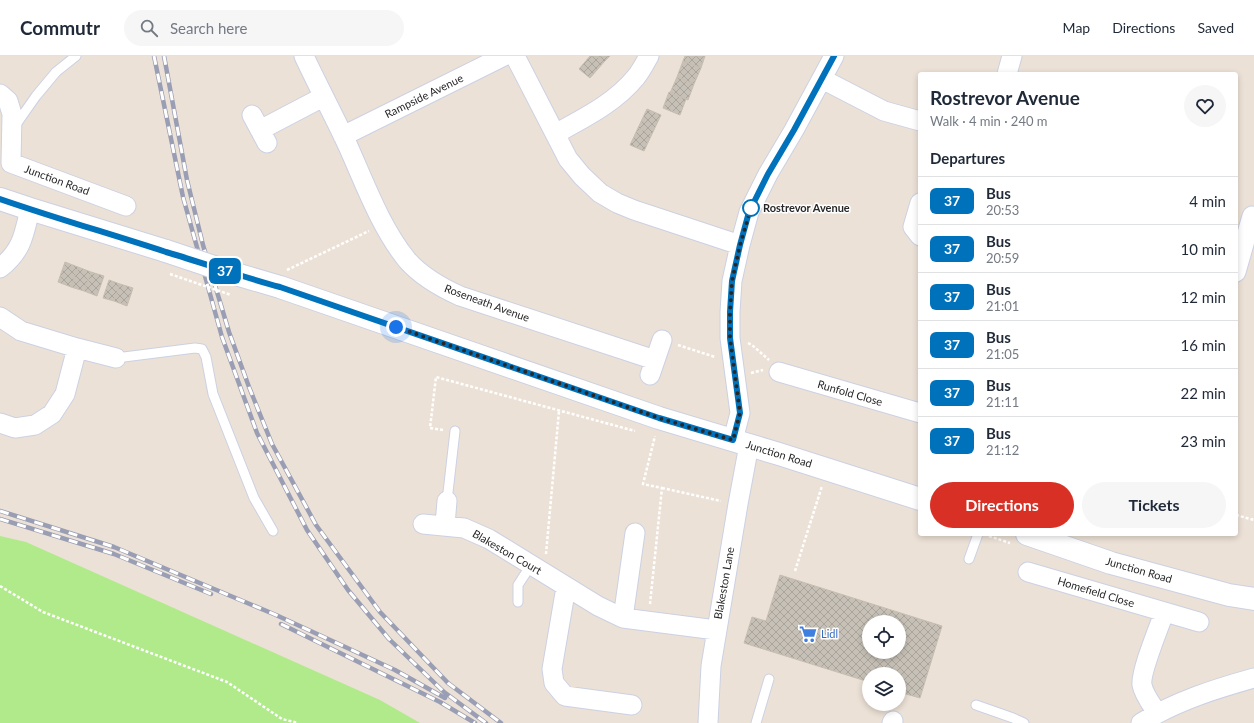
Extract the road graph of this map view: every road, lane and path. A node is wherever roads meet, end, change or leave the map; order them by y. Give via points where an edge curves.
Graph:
1 (76, 56) edge
2 (304, 56) edge
3 (504, 56) edge
4 (514, 56) edge
5 (649, 56) edge
6 (834, 56) edge
7 (1012, 56) edge
8 (1008, 72) edge
9 (822, 79) junction
10 (0, 94) edge
11 (323, 97) junction
12 (918, 120) edge
13 (260, 129) dead end
14 (12, 131) junction
15 (555, 134) junction
16 (343, 136) junction
17 (0, 199) edge
18 (126, 206) dead end
19 (30, 209) junction
20 (918, 211) edge
21 (1247, 215) edge
22 (384, 224) junction
23 (918, 233) edge
24 (740, 245) junction
25 (1238, 262) edge
26 (0, 268) edge
27 (287, 270) dead end
28 (167, 273) dead end
29 (231, 295) dead end
30 (0, 318) edge
31 (730, 338) junction
32 (662, 340) joint
33 (77, 348) junction
34 (116, 358) joint
35 (734, 370) junction
36 (779, 372) junction
37 (559, 411) junction
38 (918, 412) edge
39 (659, 418) junction
40 (0, 423) edge
41 (455, 431) joint
42 (640, 433) dead end
43 (741, 443) junction
44 (828, 469) junction
45 (662, 488) junction
46 (918, 498) edge
47 (447, 501) joint
48 (738, 504) junction
49 (1238, 516) edge
50 (1254, 520) edge
51 (423, 524) dead end
52 (445, 525) junction
53 (273, 531) dead end
54 (635, 533) dead end
55 (977, 536) edge
56 (1033, 536) edge
57 (969, 559) dead end
58 (538, 569) junction
59 (795, 572) dead end
60 (1028, 572) dead end
61 (0, 586) edge
62 (566, 587) junction
63 (1254, 599) edge
64 (518, 602) dead end
65 (1164, 613) junction
66 (623, 618) junction
67 (648, 622) junction
68 (1199, 622) dead end
69 (716, 630) junction
70 (1254, 678) edge
71 (769, 679) dead end
72 (632, 705) dead end
73 (976, 705) dead end
74 (1149, 718) edge
75 (298, 723) edge
76 (708, 723) edge
77 (756, 723) edge
78 (1024, 723) edge

1 - 14 lane via 56,72
2 - 11 street, Roseneath Avenue
3 - 16 street, Rampside Avenue
4 - 15 street
5 - 15 street via 636,77 619,94 599,109
6 - 9 street, Blakeston Lane
7 - 8 street
9 - 12 street via 884,111
9 - 24 street, Blakeston Lane via 749,212
10 - 14 street, Junction Road via 8,101 12,114
11 - 13 street
11 - 16 street, Roseneath Avenue
14 - 18 street, Junction Road via 11,163
15 - 24 street via 568,159 600,193 634,210
16 - 22 street, Roseneath Avenue
17 - 19 main road, Junction Road
19 - 26 street via 20,246 12,258
19 - 39 main road, Junction Road, bridge via 280,287
20 - 23 street via 913,227
21 - 25 street
22 - 27 path
22 - 32 street, Roseneath Avenue via 408,260 431,280 460,296 652,368
24 - 31 street, Blakeston Lane via 732,281
28 - 29 path, bridge
30 - 33 street via 21,331
31 - 35 street, Blakeston Lane
31 - 36 path via 752,345 770,360
32 - 35 path
33 - 34 street
33 - 40 street via 65,394 52,414 35,425 14,428
34 - 53 lane via 202,349 213,394 254,498
35 - 36 path via 766,369
35 - 43 street, Blakeston Lane
36 - 38 street, Runfold Close
37 - 41 path via 436,377 430,428
37 - 42 path
37 - 58 path
39 - 43 main road, Junction Road
39 - 45 path via 643,484
41 - 47 lane
43 - 44 main road, Junction Road
43 - 48 street, Blakeston Lane
44 - 46 main road, Junction Road
44 - 59 path
45 - 48 path
45 - 67 path
47 - 52 street
48 - 69 street, Blakeston Lane
49 - 50 path
51 - 52 street, Blakeston Court
52 - 58 street, Blakeston Court via 464,528 489,539
54 - 66 street
55 - 57 lane
56 - 63 main road, Junction Road via 1111,563 1229,595
58 - 62 street, Blakeston Court
58 - 64 lane via 518,585
60 - 65 street, Homefield Close
61 - 75 path via 43,612 227,682 282,718
62 - 66 street, Blakeston Court
62 - 72 street via 552,669 554,683 565,696
65 - 68 street, Homefield Close
65 - 74 street via 1143,674 1142,685 1147,697
66 - 67 street, Blakeston Court
67 - 69 street, Blakeston Court
69 - 76 street, Blakeston Lane
70 - 74 street via 1213,690
71 - 77 lane
73 - 78 lane

